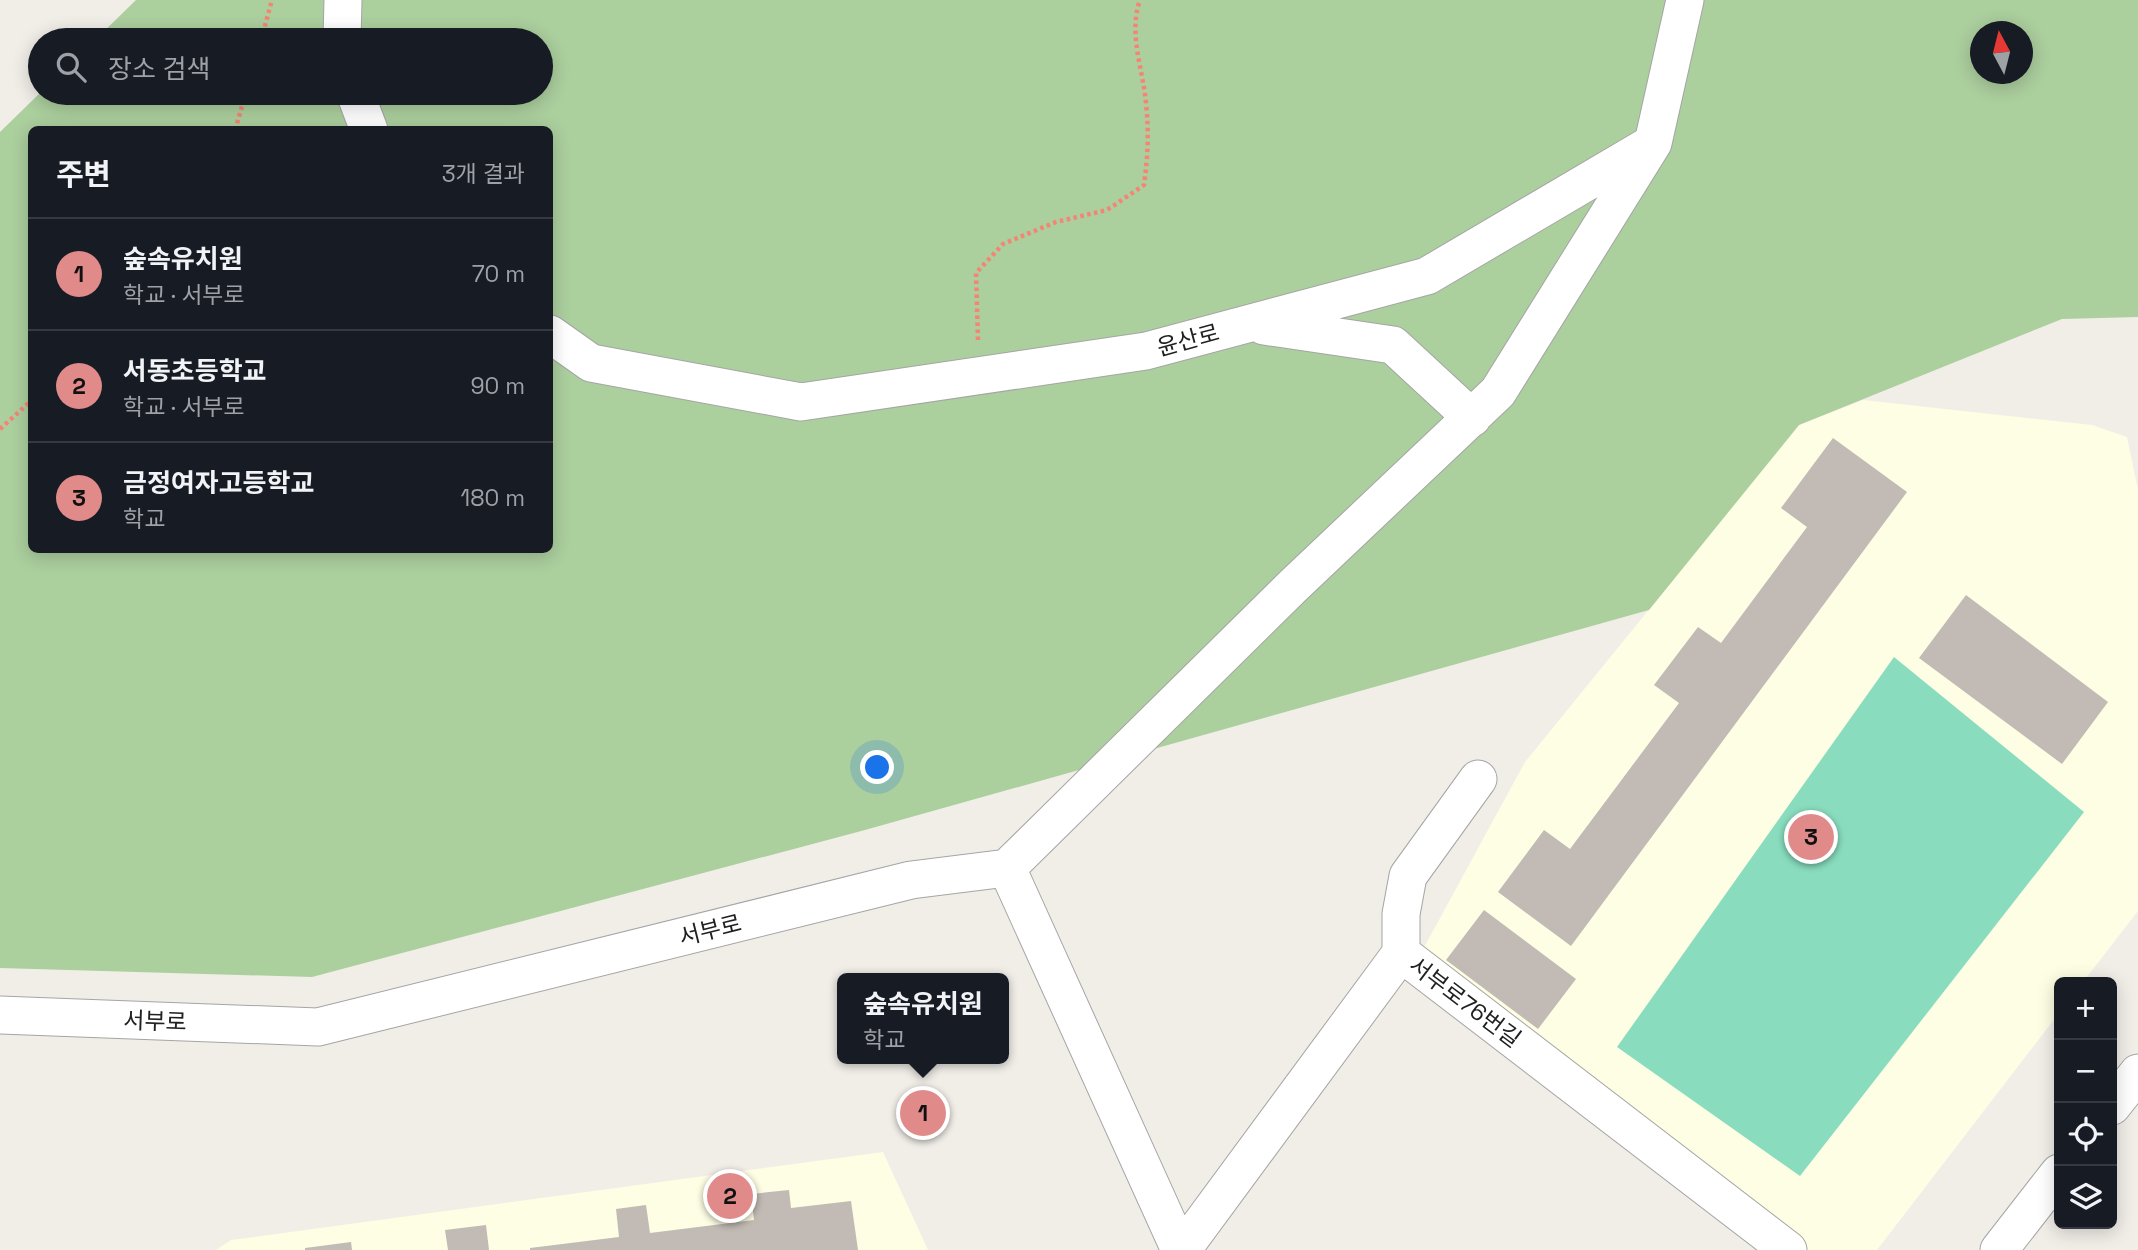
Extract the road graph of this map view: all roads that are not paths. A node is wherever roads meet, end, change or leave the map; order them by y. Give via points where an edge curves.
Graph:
1 (343, 0) edge
2 (1685, 0) edge
3 (342, 28) edge
4 (360, 105) edge
5 (367, 126) edge
6 (1653, 143) junction
7 (1248, 324) junction
8 (553, 336) edge
9 (1472, 418) junction
10 (1478, 779) dead end
11 (1007, 868) junction
12 (1401, 953) junction
13 (0, 1015) edge
14 (2138, 1073) edge
15 (2115, 1103) edge
16 (2054, 1179) edge
17 (1181, 1250) edge
18 (1788, 1250) edge
19 (1999, 1250) edge

1 - 3 street
2 - 6 street
4 - 5 street
6 - 7 street, 윤산로 via 1427,276
6 - 9 street via 1498,392
7 - 8 street, 윤산로 via 1146,351 801,402 591,363
7 - 9 street via 1392,345
9 - 11 street via 1292,587
10 - 12 street via 1408,876 1401,914
11 - 13 street, 서부로 via 911,880 318,1027
11 - 17 street
12 - 17 street, 서부로76번길
12 - 18 street, 서부로76번길
14 - 15 street
16 - 19 street

